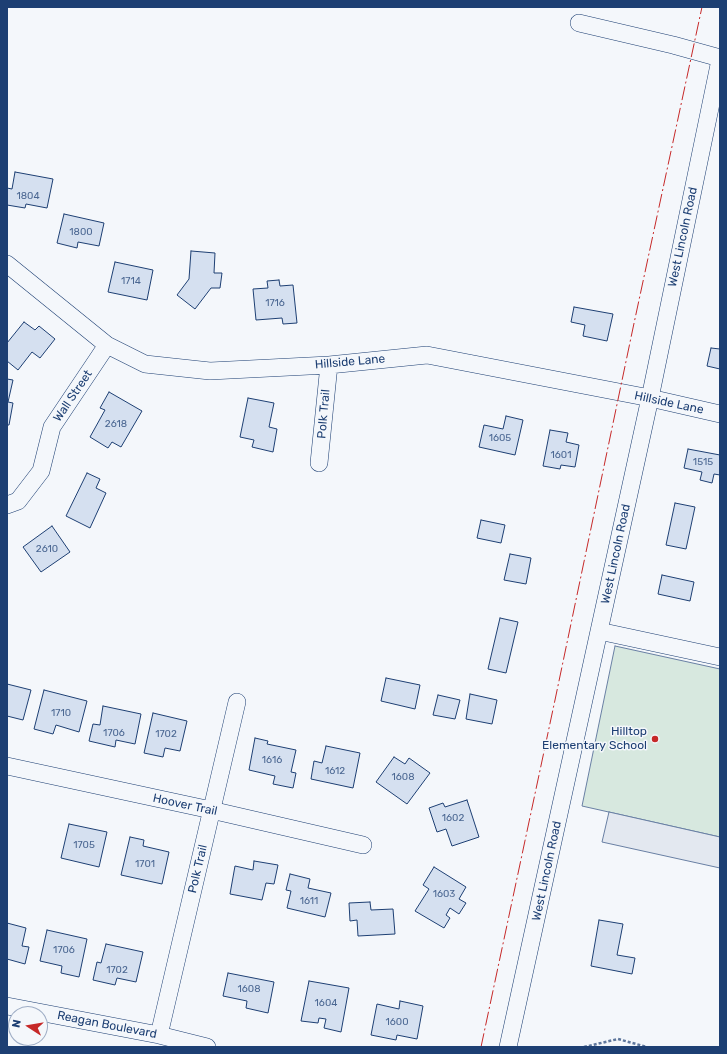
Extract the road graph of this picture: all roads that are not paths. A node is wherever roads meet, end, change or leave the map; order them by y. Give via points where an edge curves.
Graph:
1 (579, 23) dead end
2 (720, 59) edge
3 (7, 264) edge
4 (107, 346) junction
5 (329, 365) junction
6 (650, 398) junction
7 (720, 414) edge
8 (319, 463) dead end
9 (7, 505) edge
10 (599, 631) junction
11 (720, 657) edge
12 (237, 702) dead end
13 (7, 766) edge
14 (211, 810) junction
15 (363, 845) dead end
16 (7, 1006) edge
17 (159, 1035) junction
18 (207, 1047) edge
19 (508, 1047) edge

1 - 2 street
2 - 6 street, West Lincoln Road
3 - 4 street, Hillside Lane
4 - 5 street, Hillside Lane via 145,364 210,371
4 - 9 street, Wall Street via 52,427 41,471 18,501
5 - 6 street, Hillside Lane via 427,355
5 - 8 street, Polk Trail
6 - 7 street, Hillside Lane
6 - 10 street, West Lincoln Road
10 - 11 street
10 - 19 street, West Lincoln Road
12 - 14 street, Polk Trail
13 - 14 street, Hoover Trail
14 - 15 street, Hoover Trail
14 - 17 street, Polk Trail
16 - 17 street, Reagan Boulevard
17 - 18 street, Reagan Boulevard

